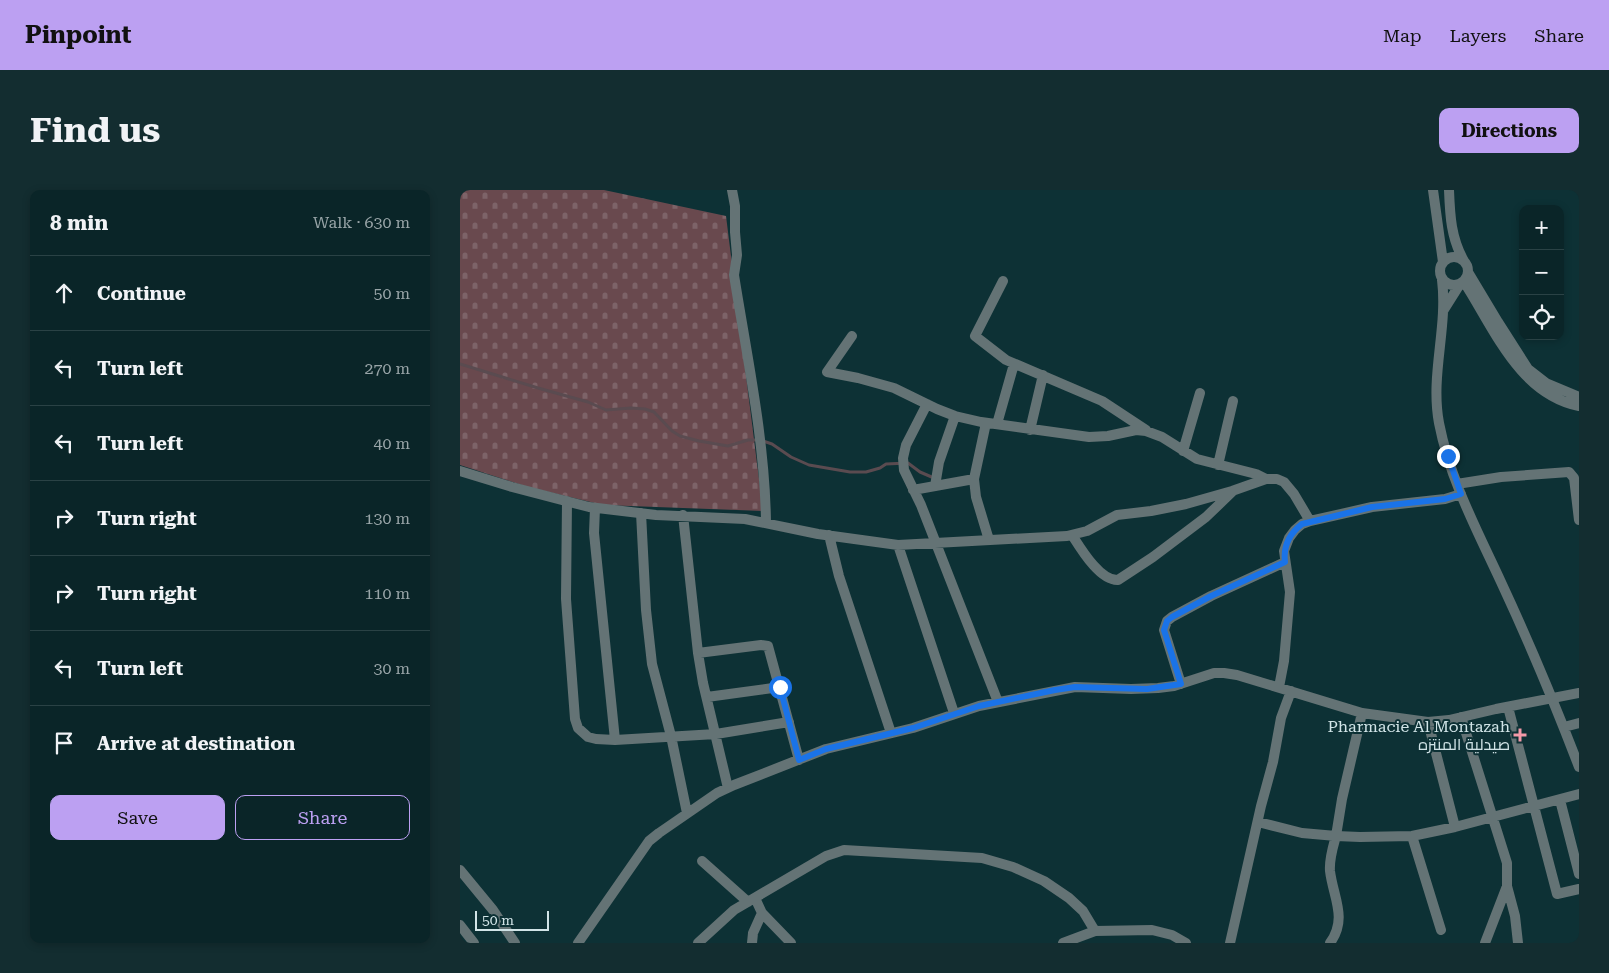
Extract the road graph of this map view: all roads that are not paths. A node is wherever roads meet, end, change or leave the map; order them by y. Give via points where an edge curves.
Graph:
1 (732, 190) edge
2 (1433, 190) edge
3 (1449, 190) edge
4 (1464, 261) junction
5 (1443, 262) junction
6 (1464, 279) junction
7 (1442, 280) junction
8 (1003, 281) dead end
9 (1443, 312) junction
10 (852, 336) dead end
11 (1014, 364) junction
12 (1043, 375) junction
13 (1200, 393) dead end
14 (1579, 397) edge
15 (1233, 400) dead end
16 (926, 404) junction
17 (1579, 406) edge
18 (955, 416) junction
19 (986, 423) junction
20 (997, 424) junction
21 (1030, 430) junction
22 (1146, 431) junction
23 (1183, 451) junction
24 (1218, 465) junction
25 (460, 471) edge
26 (974, 479) junction
27 (1266, 479) junction
28 (935, 486) junction
29 (1459, 489) junction
30 (913, 490) junction
31 (1232, 491) junction
32 (567, 501) junction
33 (595, 508) junction
34 (641, 513) junction
35 (682, 515) junction
36 (1579, 520) edge
37 (1310, 521) junction
38 (766, 524) junction
39 (829, 535) junction
40 (1072, 535) junction
41 (988, 540) junction
42 (936, 544) junction
43 (898, 545) junction
44 (1285, 562) junction
45 (698, 653) junction
46 (1181, 684) junction
47 (780, 687) junction
48 (1279, 687) junction
49 (1291, 691) junction
50 (1579, 693) edge
51 (707, 697) junction
52 (1553, 699) junction
53 (998, 702) junction
54 (1508, 707) junction
55 (1362, 713) junction
56 (954, 714) junction
57 (1461, 717) junction
58 (789, 722) junction
59 (1428, 722) junction
60 (1579, 723) edge
61 (1564, 726) junction
62 (891, 733) junction
63 (716, 734) junction
64 (671, 736) junction
65 (615, 740) junction
66 (799, 760) junction
67 (1579, 766) edge
68 (728, 788) junction
69 (1579, 794) edge
70 (1560, 800) junction
71 (1534, 806) junction
72 (687, 813) junction
73 (1493, 817) junction
74 (1258, 822) junction
75 (1455, 827) junction
76 (1336, 836) junction
77 (1412, 836) junction
78 (702, 861) dead end
79 (460, 870) edge
80 (1579, 874) edge
81 (1507, 886) junction
82 (1579, 889) edge
83 (752, 900) junction
84 (762, 913) junction
85 (460, 925) edge
86 (1441, 930) dead end
87 (1094, 931) junction
88 (474, 943) edge
89 (515, 943) edge
90 (578, 943) edge
91 (698, 943) edge
92 (752, 943) edge
93 (791, 943) edge
94 (1064, 943) edge
95 (1186, 943) edge
96 (1230, 943) edge
97 (1330, 943) edge
98 (1485, 943) edge
99 (1518, 943) edge

1 - 38 street via 737,255 734,275 760,440
2 - 5 street
3 - 4 street via 1450,221 1456,247
4 - 5 street via 1451,257
4 - 6 street
5 - 7 street via 1439,271
6 - 7 street via 1450,285
6 - 9 street
6 - 14 street via 1498,322 1528,369 1546,383
6 - 17 street via 1494,332 1522,371 1550,396
7 - 9 street
8 - 11 street via 975,336
9 - 29 street via 1437,367 1437,407 1445,448
10 - 16 street via 827,372 889,386
11 - 12 street
11 - 20 street
12 - 21 street
12 - 22 street via 1102,401
13 - 23 street
15 - 24 street
16 - 18 street
16 - 30 street via 903,458 904,470
18 - 19 street
18 - 28 street via 939,462
19 - 20 street
19 - 26 street
20 - 21 street
21 - 22 street via 1089,437
22 - 23 street
23 - 24 street
24 - 27 street
25 - 32 street
26 - 28 street
26 - 41 street
27 - 31 street
27 - 37 street via 1284,482
28 - 30 street
29 - 36 street via 1532,474 1569,472 1574,478
29 - 37 street via 1445,499 1372,507
29 - 52 street
30 - 42 street
31 - 40 street via 1186,504 1118,515
31 - 40 street via 1206,517 1118,580 1104,576
32 - 33 street
32 - 65 street via 566,600 575,719 578,728 588,737
33 - 34 street
33 - 65 street via 594,533
34 - 35 street
34 - 64 street via 652,664
35 - 38 street via 745,519
35 - 45 street
37 - 44 street via 1291,535 1284,551
38 - 39 street
39 - 43 street
39 - 62 street via 839,576
40 - 41 street
41 - 42 street
42 - 43 street
42 - 53 street
43 - 56 street
44 - 46 street via 1211,596 1167,621 1164,630
44 - 48 street via 1290,592
45 - 47 street via 766,645
45 - 51 street
46 - 48 street via 1214,672
46 - 53 street via 1131,689 1075,687
47 - 51 street
47 - 58 street
48 - 49 street
49 - 55 street
49 - 74 street via 1281,718
50 - 52 street
51 - 63 street
52 - 54 street
52 - 61 street
53 - 56 street
54 - 57 street
54 - 71 street
55 - 59 street
55 - 76 street
56 - 62 street
57 - 59 street
57 - 73 street
58 - 63 street
58 - 66 street
59 - 75 street
60 - 61 street
61 - 67 street
62 - 66 street via 826,749
63 - 64 street
63 - 68 street
64 - 65 street
64 - 72 street
66 - 68 street
68 - 72 street
69 - 70 street
70 - 71 street
70 - 80 street
71 - 73 street
71 - 82 street via 1557,894
72 - 90 street via 649,841
73 - 75 street
73 - 81 street via 1507,863
74 - 76 street via 1302,833
74 - 96 street
75 - 77 street
76 - 77 street
76 - 97 street via 1330,870 1339,919 1338,929
77 - 86 street
78 - 83 street
79 - 89 street
81 - 98 street
81 - 99 street
83 - 84 street
83 - 87 street via 826,856 844,850 982,858 1013,867 1050,885 1083,911
83 - 91 street via 724,918
84 - 92 street
84 - 93 street
85 - 88 street
87 - 94 street
87 - 95 street via 1152,930

